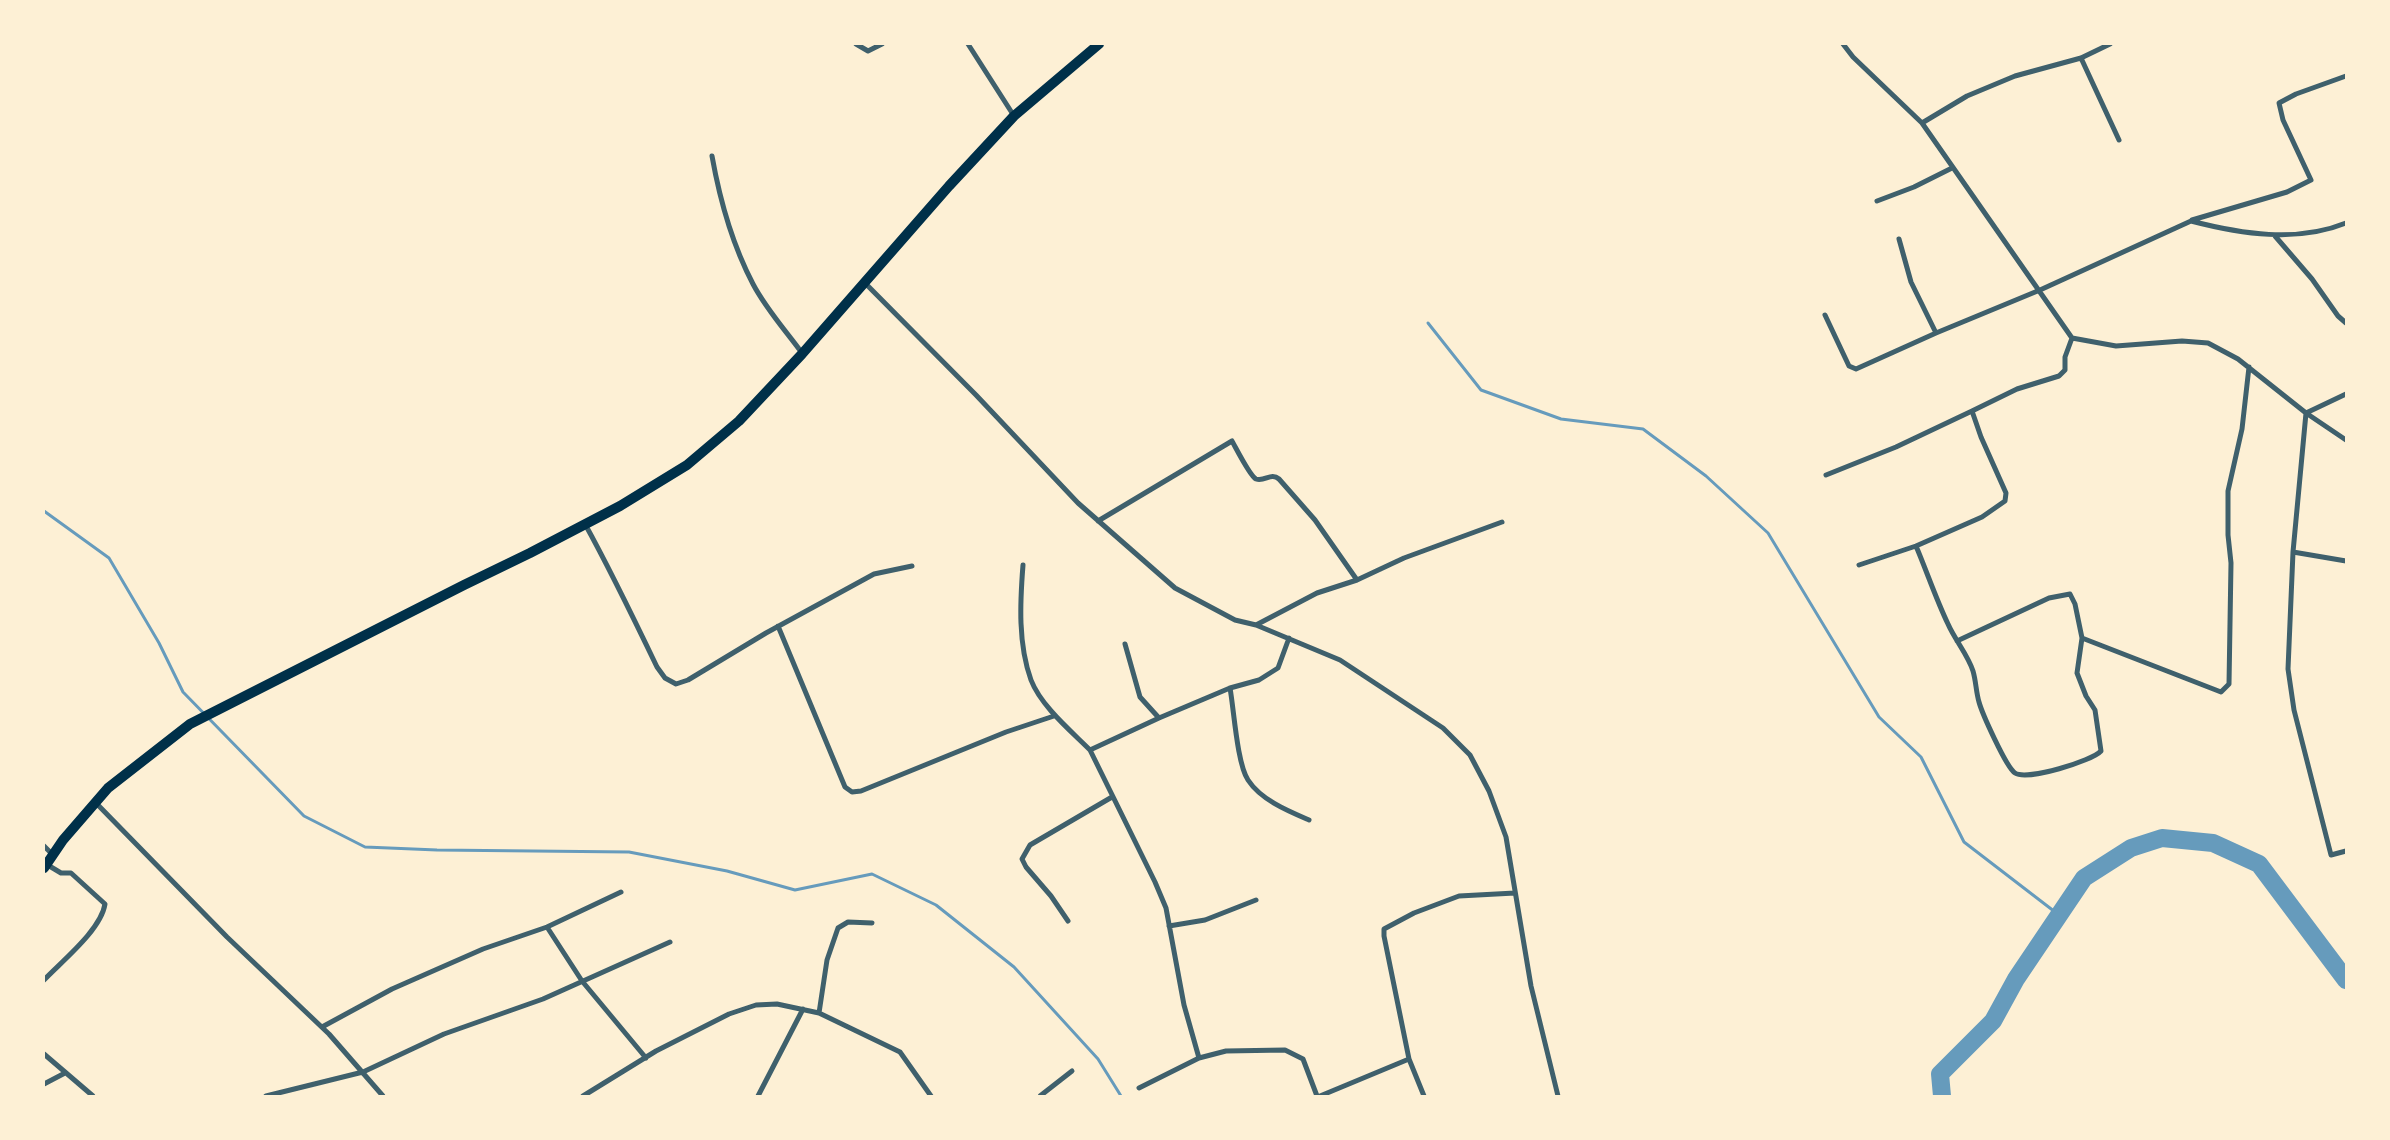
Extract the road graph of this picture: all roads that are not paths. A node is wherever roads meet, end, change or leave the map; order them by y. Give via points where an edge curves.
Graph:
1 (856, 44) edge
2 (882, 44) edge
3 (968, 44) edge
4 (1099, 44) edge
5 (1843, 44) edge
6 (2110, 44) edge
7 (2082, 58) junction
8 (2346, 76) edge
9 (1014, 116) junction
10 (1922, 123) junction
11 (2119, 140) dead end
12 (712, 156) dead end
13 (1952, 168) junction
14 (1877, 201) dead end
15 (2191, 221) junction
16 (2346, 223) edge
17 (2275, 236) junction
18 (1899, 239) dead end
19 (864, 281) junction
20 (2040, 290) junction
21 (1826, 314) dead end
22 (2346, 322) edge
23 (1936, 333) junction
24 (2072, 338) junction
25 (802, 354) junction
26 (2248, 368) junction
27 (2346, 394) edge
28 (1972, 411) junction
29 (2306, 413) junction
30 (2346, 440) edge
31 (1826, 475) dead end
32 (1098, 521) junction
33 (1502, 522) dead end
34 (585, 524) junction
35 (1916, 546) junction
36 (2293, 552) junction
37 (2346, 561) edge
38 (1859, 565) dead end
39 (912, 566) dead end
40 (1022, 566) dead end
41 (1358, 580) junction
42 (1256, 625) junction
43 (778, 626) junction
44 (1289, 638) junction
45 (2082, 638) junction
46 (1957, 641) junction
47 (1125, 644) dead end
48 (1230, 688) junction
49 (1054, 716) junction
50 (1160, 718) junction
51 (1090, 750) junction
52 (1112, 797) junction
53 (96, 803) junction
54 (1309, 820) dead end
55 (44, 846) edge
56 (2346, 851) edge
57 (52, 854) junction
58 (45, 866) edge
59 (621, 892) dead end
60 (1515, 893) junction
61 (1256, 900) dead end
62 (1068, 921) dead end
63 (872, 923) dead end
64 (1169, 926) junction
65 (547, 927) junction
66 (670, 942) dead end
67 (44, 980) edge
68 (582, 981) junction
69 (803, 1009) junction
70 (819, 1013) junction
71 (322, 1027) junction
72 (44, 1054) edge
73 (646, 1058) junction
74 (1199, 1058) junction
75 (1409, 1060) junction
76 (1072, 1071) dead end
77 (363, 1072) junction
78 (65, 1073) junction
79 (44, 1084) edge
80 (1139, 1088) dead end
81 (93, 1096) edge
82 (266, 1096) edge
83 (383, 1096) edge
84 (583, 1096) edge
85 (758, 1096) edge
86 (931, 1096) edge
87 (1040, 1096) edge
88 (1319, 1096) edge
89 (1424, 1096) edge
90 (1558, 1096) edge

1 - 2 street via 868,51
3 - 9 street
4 - 9 highway
5 - 10 street
6 - 7 street
7 - 10 street via 2015,76 1967,96
7 - 11 street
8 - 15 street via 2279,103 2283,120 2311,180 2287,192
9 - 19 highway
10 - 13 street
12 - 25 street via 720,200 735,246 754,285
13 - 14 street
13 - 20 street
15 - 17 street via 2228,231
15 - 20 street
16 - 17 street via 2328,230
17 - 22 street
18 - 23 street via 1910,282
19 - 25 highway
19 - 32 street
20 - 23 street
20 - 24 street
21 - 23 street via 1849,366 1856,369
24 - 26 street via 2116,346 2182,341 2208,343
24 - 28 street via 2064,357 2065,370 2059,376 2018,389
25 - 34 highway via 739,421 687,465
26 - 29 street
26 - 45 street via 2242,429 2228,491 2231,563 2229,684 2221,692
27 - 29 street
28 - 31 street
28 - 35 street via 2006,493 2005,501 1982,517
29 - 30 street
29 - 36 street
32 - 41 street via 1232,441 1252,476 1261,479 1276,476 1279,479 1315,520
32 - 42 street via 1175,588 1235,620
33 - 41 street via 1404,558
34 - 43 street via 657,667 676,684
34 - 53 highway via 190,724 108,788
35 - 38 street
35 - 46 street
36 - 37 street
36 - 56 street via 2288,669 2294,710 2332,855
39 - 43 street via 874,574
40 - 49 street via 1021,630 1032,681
41 - 42 street via 1318,593
42 - 44 street
43 - 49 street via 845,787 852,792
44 - 48 street via 1278,668 1259,680
44 - 60 street via 1340,660 1410,705 1443,728 1470,755 1489,792 1506,837
45 - 46 street via 2070,594 2049,598
45 - 46 street via 2077,673 2095,710 2101,751 2096,757 2022,776 2014,772 1993,736 1979,703 1973,670
47 - 50 street via 1140,697
48 - 50 street
48 - 54 street via 1248,780 1283,808
49 - 51 street
50 - 51 street
51 - 52 street
52 - 62 street via 1030,845 1023,854 1026,867
52 - 64 street via 1155,882 1166,908
53 - 57 highway
53 - 71 street via 227,937
55 - 57 street
57 - 58 highway
58 - 67 street via 61,873 72,873 105,904 104,914 93,928
59 - 65 street
60 - 75 street via 1460,896 1414,913 1384,929
60 - 90 street via 1531,986
61 - 64 street via 1205,920
63 - 70 street via 848,922 838,928 827,960
64 - 74 street via 1184,1005
65 - 68 street
65 - 71 street via 483,948 392,989
66 - 68 street
68 - 73 street
68 - 77 street via 543,999 444,1034
69 - 70 street
69 - 73 street via 777,1004 747,1008 729,1014
69 - 85 street
70 - 86 street via 900,1052
71 - 77 street
72 - 78 street
73 - 84 street
74 - 80 street
74 - 88 street via 1226,1051 1285,1050 1302,1059
75 - 88 street
75 - 89 street
76 - 87 street
77 - 82 street
77 - 83 street
78 - 79 street
78 - 81 street

